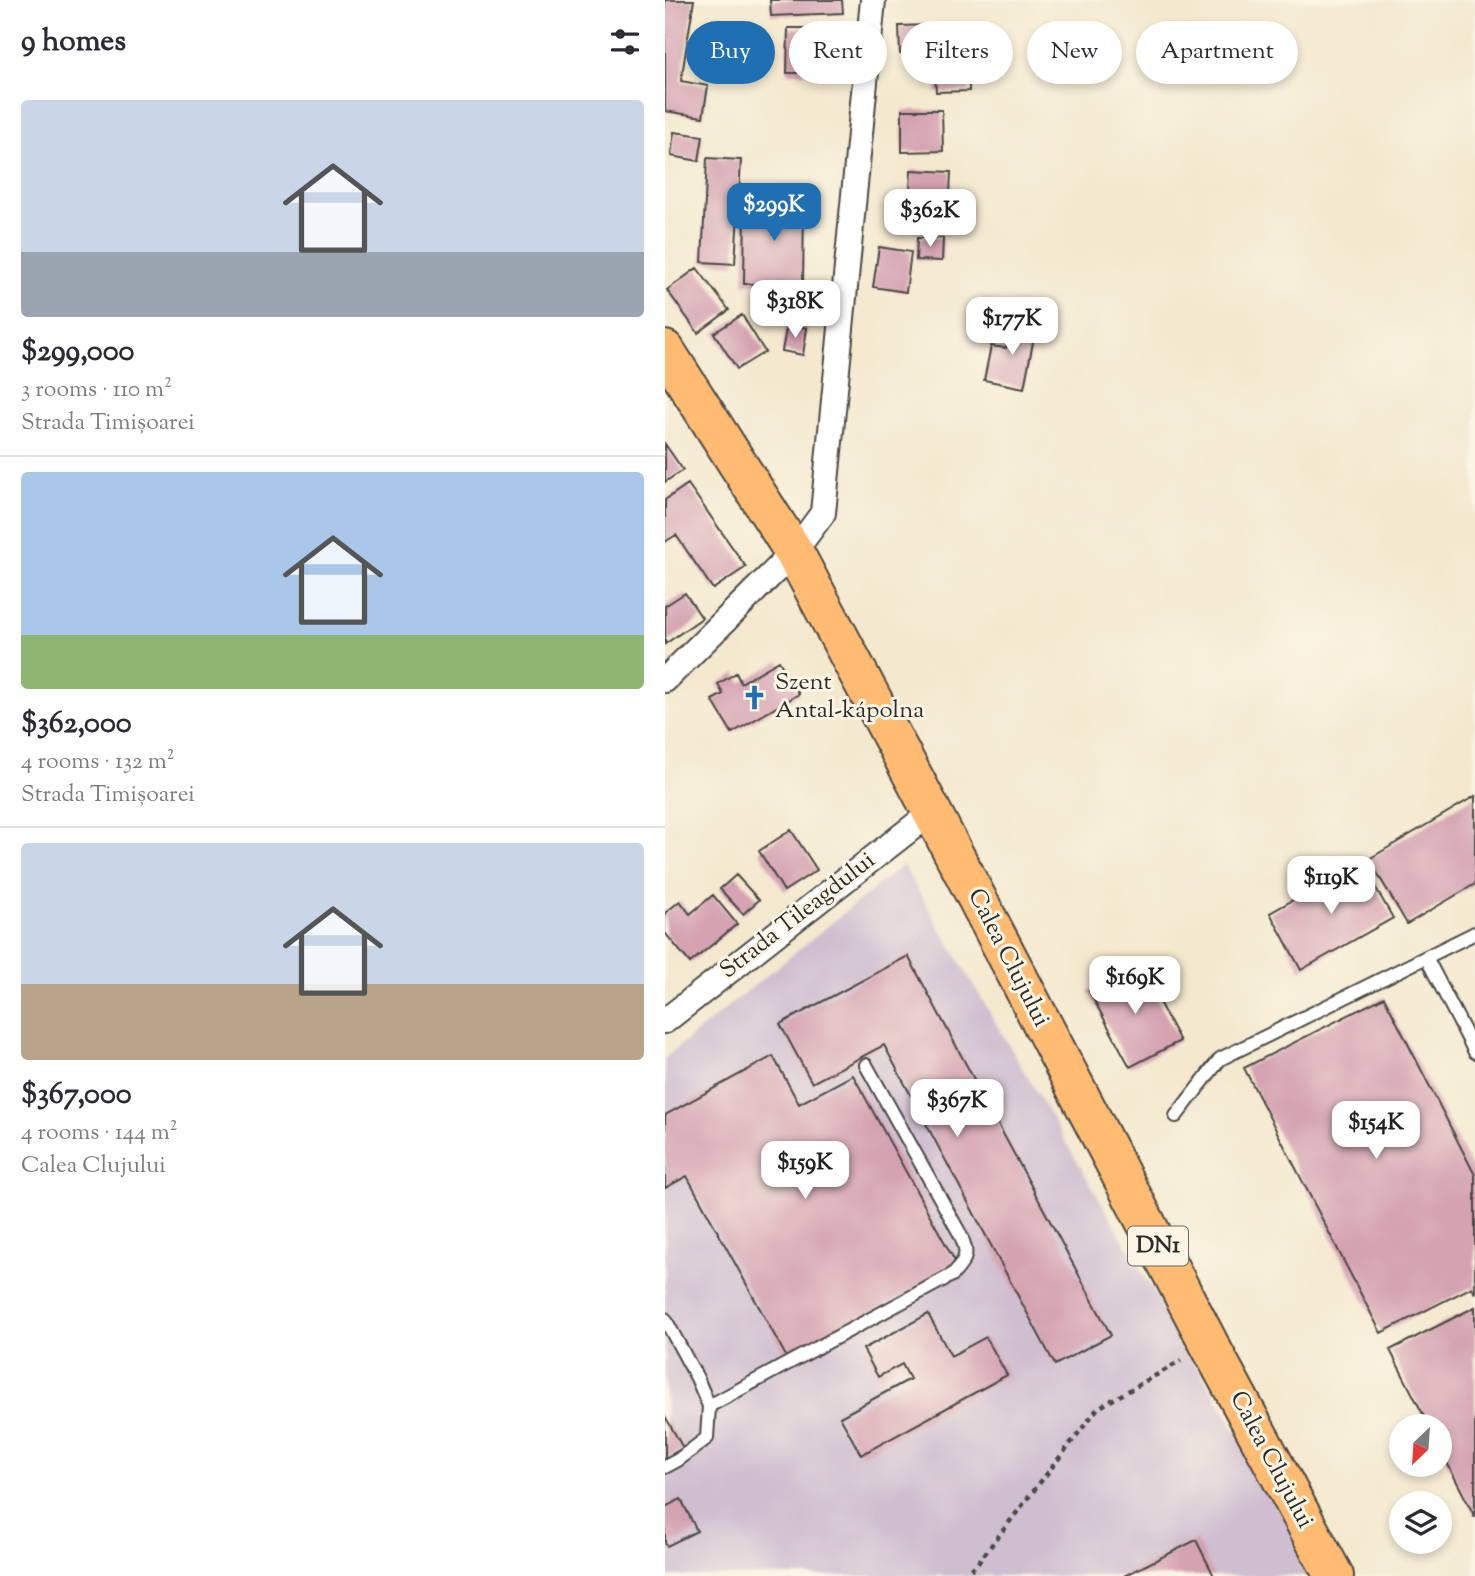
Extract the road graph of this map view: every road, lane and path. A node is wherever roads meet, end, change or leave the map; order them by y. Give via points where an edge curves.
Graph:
1 (873, 0) edge
2 (665, 350) edge
3 (794, 552) junction
4 (665, 680) edge
5 (932, 812) junction
6 (1475, 933) edge
7 (1426, 957) junction
8 (665, 1021) edge
9 (1475, 1052) edge
10 (866, 1065) dead end
11 (1176, 1115) dead end
12 (665, 1321) edge
13 (1209, 1344) junction
14 (709, 1406) junction
15 (665, 1467) edge
16 (963, 1576) edge
17 (1333, 1576) edge

1 - 3 street via 824,513
2 - 3 main road, Calea Clujului / DN1
3 - 4 street
3 - 5 main road, Calea Clujului / DN1
5 - 8 street, Strada Tileagdului
5 - 13 main road, Calea Clujului / DN1
6 - 7 lane
7 - 9 lane
7 - 11 lane via 1220,1059
10 - 14 lane via 960,1232 967,1257 952,1275
12 - 14 lane
13 - 16 path via 1098,1408 977,1565
13 - 17 main road, Calea Clujului / DN1
14 - 15 lane via 707,1438

